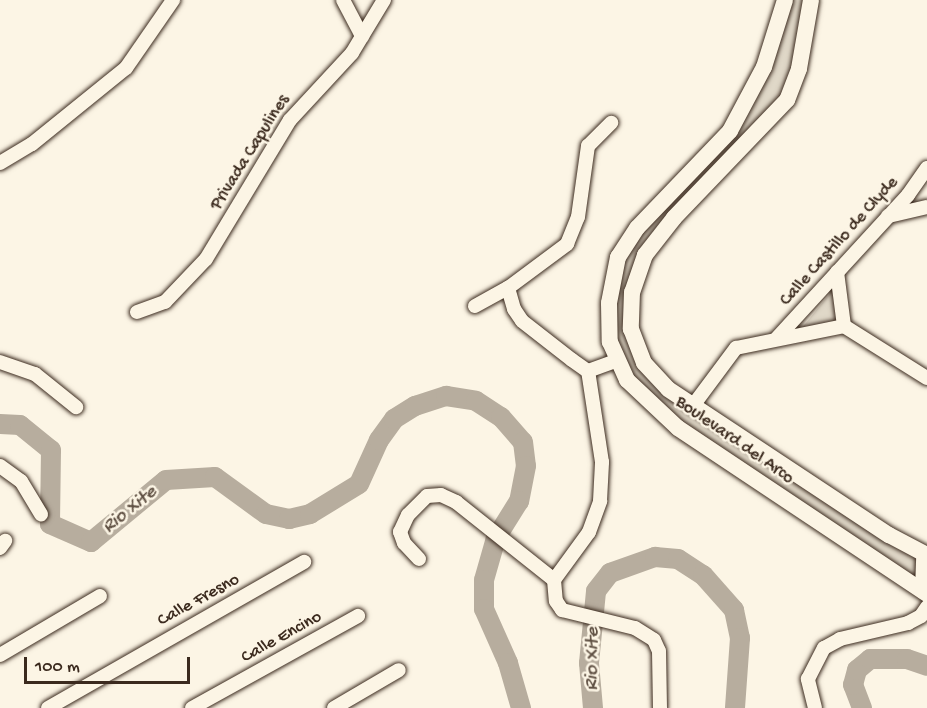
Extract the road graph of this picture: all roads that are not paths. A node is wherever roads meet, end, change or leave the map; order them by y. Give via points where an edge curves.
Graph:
1 (173, 0) edge
2 (343, 0) edge
3 (384, 0) edge
4 (785, 0) edge
5 (811, 0) edge
6 (362, 36) junction
7 (611, 123) dead end
8 (0, 164) edge
9 (927, 168) edge
10 (927, 207) edge
11 (888, 216) junction
12 (837, 272) junction
13 (508, 288) junction
14 (475, 306) dead end
15 (137, 312) dead end
16 (844, 326) junction
17 (777, 339) junction
18 (616, 361) junction
19 (0, 362) edge
20 (588, 371) junction
21 (927, 378) edge
22 (76, 407) dead end
23 (692, 407) junction
24 (3, 468) edge
25 (42, 514) dead end
26 (926, 555) edge
27 (419, 559) dead end
28 (304, 562) dead end
29 (554, 580) junction
30 (100, 596) dead end
31 (926, 597) edge
32 (358, 616) dead end
33 (0, 655) edge
34 (399, 670) dead end
35 (48, 708) edge
36 (192, 708) edge
37 (334, 708) edge
38 (660, 708) edge
39 (814, 708) edge

1 - 8 street via 126,68 32,144
2 - 6 street
3 - 6 street, Privada Capulines
4 - 18 street, Boulevard del Arco via 764,67 730,131 637,228 618,257 607,321
5 - 23 street, Boulevard del Arco via 799,69 786,100 657,238 645,255 632,292 631,329 644,363 668,390
6 - 15 street, Privada Capulines via 352,53 290,120 200,267 165,302
7 - 13 street via 588,146 578,216 567,244
9 - 11 street, Calle Castillo de Clyde
10 - 11 street
11 - 12 street, Calle Castillo de Clyde
12 - 16 street
12 - 17 street, Calle Castillo de Clyde
13 - 14 street
13 - 20 street via 522,321
16 - 17 street
16 - 21 street
17 - 23 street via 730,352
18 - 20 street
18 - 31 street, Boulevard del Arco via 640,394 678,428
19 - 22 street via 36,374
20 - 29 street via 602,462 600,501 589,532
23 - 26 street, Boulevard del Arco
24 - 25 street via 21,481
26 - 31 street
27 - 29 street via 404,543 400,532 408,515 428,496 441,495 456,502
28 - 35 street, Calle Fresno
29 - 38 street via 559,607 574,616 635,628 654,640 659,651
30 - 33 street
31 - 39 street via 921,616 908,623 840,639 824,648 808,679
32 - 36 street, Calle Encino
34 - 37 street

